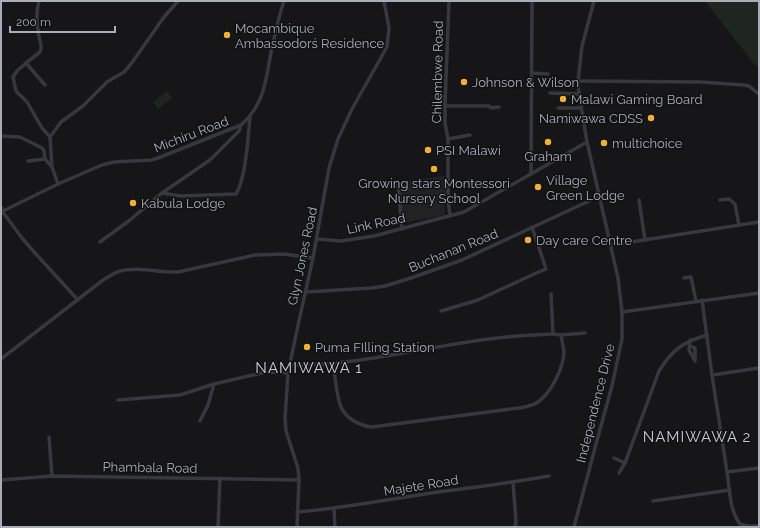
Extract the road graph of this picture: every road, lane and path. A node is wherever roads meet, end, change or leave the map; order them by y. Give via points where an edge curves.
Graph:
1 (39, 1) edge
2 (178, 1) edge
3 (284, 1) edge
4 (384, 1) edge
5 (449, 1) edge
6 (532, 1) edge
7 (594, 1) edge
8 (26, 62) junction
9 (532, 73) junction
10 (548, 74) dead end
11 (578, 81) junction
12 (44, 85) dead end
13 (550, 93) dead end
14 (579, 94) junction
15 (759, 94) edge
16 (445, 106) junction
17 (499, 107) dead end
18 (558, 108) dead end
19 (582, 108) junction
20 (250, 117) junction
21 (584, 121) junction
22 (564, 122) dead end
23 (241, 125) junction
24 (470, 135) dead end
25 (1, 136) edge
26 (50, 137) junction
27 (448, 139) junction
28 (587, 142) junction
29 (45, 159) junction
30 (28, 161) dead end
31 (52, 166) junction
32 (531, 173) junction
33 (398, 182) dead end
34 (58, 184) junction
35 (162, 193) junction
36 (600, 196) junction
37 (639, 200) dead end
38 (720, 200) dead end
39 (1, 210) edge
40 (450, 216) junction
41 (759, 222) edge
42 (739, 225) junction
43 (532, 228) junction
44 (402, 229) junction
45 (317, 239) junction
46 (645, 240) junction
47 (100, 242) dead end
48 (612, 245) junction
49 (313, 258) junction
50 (684, 278) dead end
51 (305, 292) junction
52 (759, 293) edge
53 (551, 294) dead end
54 (78, 300) junction
55 (702, 300) junction
56 (696, 301) junction
57 (441, 311) dead end
58 (622, 312) junction
59 (585, 333) dead end
60 (553, 334) junction
61 (561, 335) junction
62 (707, 335) junction
63 (690, 340) junction
64 (690, 346) dead end
65 (1, 359) edge
66 (333, 364) junction
67 (290, 365) junction
68 (759, 368) edge
69 (288, 373) junction
70 (712, 374) junction
71 (214, 384) junction
72 (118, 400) dead end
73 (200, 421) dead end
74 (49, 437) dead end
75 (614, 458) dead end
76 (625, 463) junction
77 (759, 468) edge
78 (728, 472) junction
79 (619, 473) dead end
80 (52, 476) junction
81 (549, 476) dead end
82 (220, 478) junction
83 (1, 480) edge
84 (299, 480) junction
85 (513, 482) junction
86 (730, 490) junction
87 (653, 501) dead end
88 (334, 509) junction
89 (297, 512) junction
90 (759, 526) edge
91 (218, 527) edge
92 (296, 527) edge
93 (335, 527) edge
94 (515, 527) edge
95 (574, 527) edge

1 - 8 street via 41,49
2 - 26 street via 124,72 107,82 83,106 61,122
3 - 20 street, Michiru Road via 277,21 264,90 258,106
4 - 45 street, Glyn Jones Road via 389,28 387,47 338,139
5 - 16 street, Chilembwe Road
6 - 9 street
7 - 11 street, Independence Drive via 582,46
8 - 12 street
8 - 26 street via 13,77 15,86
9 - 10 street
9 - 32 street
11 - 14 street, Independence Drive
11 - 15 street via 744,85
13 - 14 street
14 - 19 street, Independence Drive
16 - 17 street
16 - 27 street, Chilembwe Road
18 - 19 street
19 - 21 street, Independence Drive
20 - 23 street, Michiru Road
20 - 35 street via 243,173 236,194 180,196
21 - 22 street
21 - 28 street, Independence Drive
23 - 34 street, Michiru Road via 158,158 109,163
23 - 35 street via 239,131 210,160
24 - 27 street
25 - 29 street via 25,139 43,149
26 - 31 street
27 - 40 street, Chilembwe Road
28 - 32 street, Link Road
28 - 36 street, Independence Drive
29 - 30 street
29 - 31 street
31 - 34 street
32 - 40 street, Link Road via 464,212
33 - 44 street
34 - 39 street, Michiru Road
35 - 47 street
36 - 43 street, Buchanan Road
36 - 48 street, Independence Drive
37 - 46 street
38 - 42 street via 729,199 735,204
39 - 54 street via 35,253
40 - 44 street, Link Road
41 - 42 street
42 - 46 street
43 - 51 street, Buchanan Road via 462,260 384,286
43 - 57 street via 546,269 478,300
44 - 45 street, Link Road via 341,241
45 - 49 street, Glyn Jones Road
46 - 48 street
48 - 58 street, Independence Drive
49 - 51 street, Glyn Jones Road
49 - 54 street via 269,253 178,272 126,270 103,280
50 - 56 street via 691,277
51 - 67 street, Glyn Jones Road
52 - 55 street
53 - 60 street
54 - 65 street
55 - 56 street
55 - 62 street
56 - 58 street
58 - 95 street, Independence Drive via 622,339 618,363
59 - 61 street
60 - 61 street
60 - 66 street via 490,339
61 - 66 street via 564,352 557,378 537,403 511,409 372,427 357,423 341,407
62 - 63 street
62 - 70 street
63 - 64 street
63 - 76 street via 666,359 658,371
66 - 67 street
67 - 69 street, Glyn Jones Road
68 - 70 street
69 - 71 street via 266,372
69 - 84 street, Glyn Jones Road via 284,418
70 - 78 street
71 - 72 street via 180,396
71 - 73 street
74 - 80 street
75 - 76 street
76 - 79 street
77 - 78 street
78 - 86 street
80 - 82 street, Phambala Road
80 - 83 street, Phambala Road
81 - 85 street, Majete Road
82 - 84 street, Phambala Road
82 - 91 street
84 - 89 street, Glyn Jones Road
85 - 88 street, Majete Road
85 - 94 street
86 - 87 street
86 - 90 street via 732,510 740,524
88 - 89 street, Majete Road
88 - 93 street
89 - 92 street, Glyn Jones Road

